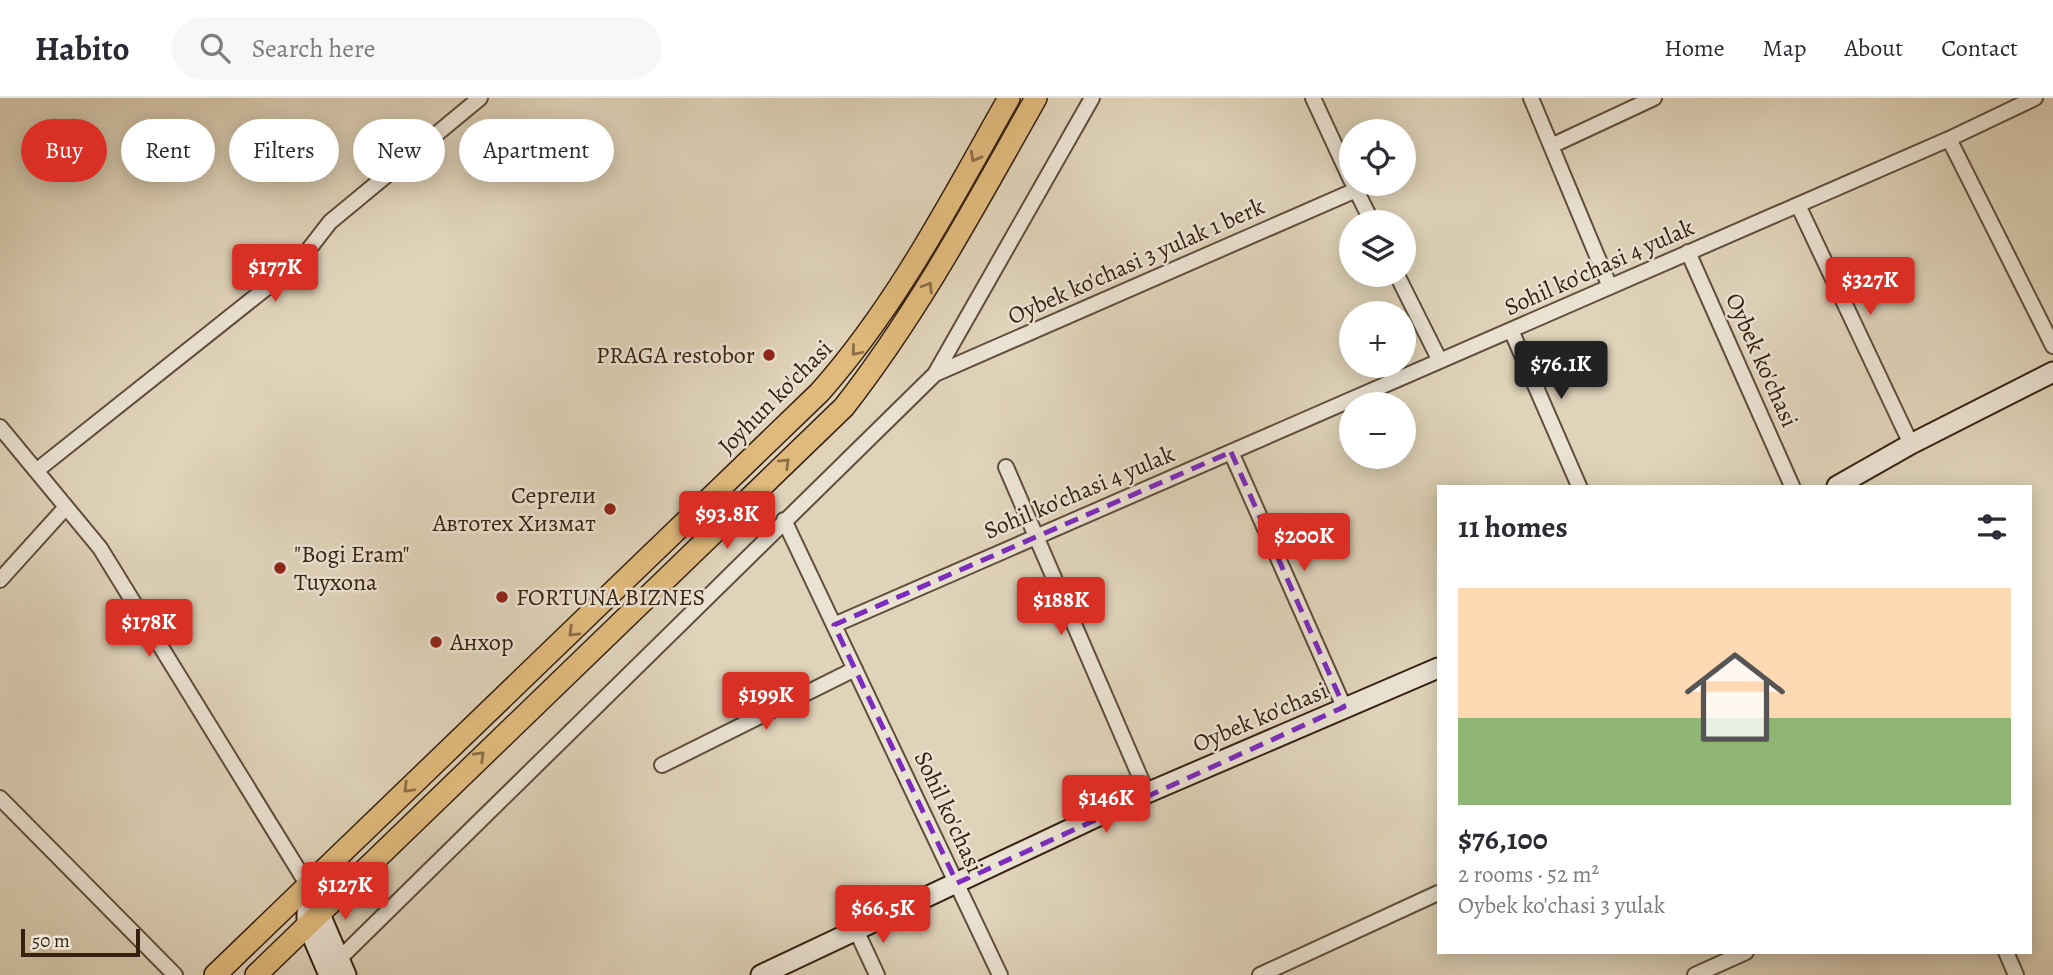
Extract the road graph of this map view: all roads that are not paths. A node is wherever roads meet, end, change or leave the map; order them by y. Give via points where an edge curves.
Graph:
1 (480, 98) edge
2 (1009, 98) edge
3 (1036, 98) edge
4 (1092, 98) edge
5 (1313, 98) edge
6 (1531, 98) edge
7 (1654, 98) edge
8 (2035, 98) edge
9 (1949, 139) junction
10 (1551, 146) junction
11 (1339, 154) edge
12 (1339, 190) edge
13 (1798, 205) junction
14 (1688, 253) junction
15 (1403, 287) edge
16 (1610, 287) junction
17 (1511, 330) junction
18 (2053, 346) edge
19 (1440, 361) junction
20 (2053, 372) edge
21 (935, 374) junction
22 (0, 427) edge
23 (1911, 444) junction
24 (1231, 452) junction
25 (1006, 467) dead end
26 (36, 471) junction
27 (1578, 485) edge
28 (1792, 485) edge
29 (1839, 485) edge
30 (66, 507) junction
31 (784, 520) junction
32 (1035, 535) junction
33 (0, 580) edge
34 (834, 625) junction
35 (1437, 668) edge
36 (855, 669) junction
37 (1344, 708) junction
38 (662, 765) dead end
39 (1147, 793) junction
40 (0, 798) edge
41 (957, 883) junction
42 (307, 884) junction
43 (1437, 893) edge
44 (313, 918) junction
45 (856, 930) junction
46 (1742, 954) edge
47 (2007, 954) edge
48 (333, 971) edge
49 (175, 975) edge
50 (215, 975) edge
51 (256, 975) edge
52 (761, 975) edge
53 (877, 975) edge
54 (1000, 975) edge
55 (1260, 975) edge
56 (1695, 975) edge
57 (2016, 975) edge

1 - 26 street via 330,222 299,262
2 -> 42 main road, Joyhun ko'chasi via 906,280 861,347 532,671
44 -> 3 main road via 844,407 930,284
4 - 21 street
5 - 11 street
6 - 10 street
7 - 10 street
8 - 9 street, Sohil ko'chasi 4 yulak
9 - 13 street, Sohil ko'chasi 4 yulak
9 - 18 street
10 - 16 street
12 - 21 street, Oybek ko'chasi 3 yulak 1 berk
13 - 14 street, Sohil ko'chasi 4 yulak
13 - 23 street
14 - 16 street, Sohil ko'chasi 4 yulak
14 - 28 street, Oybek ko'chasi
15 - 19 street
16 - 17 street, Sohil ko'chasi 4 yulak
17 - 19 street, Sohil ko'chasi 4 yulak
17 - 27 street
19 - 24 street, Sohil ko'chasi 4 yulak
20 - 23 street
21 - 31 street
22 - 26 street
23 - 29 street
24 - 32 street, Sohil ko'chasi 4 yulak
24 - 37 street
25 - 32 street
26 - 30 street
30 - 33 street
30 - 42 street via 100,548
31 - 34 street, Sohil ko'chasi
31 - 48 street
32 - 34 street, Sohil ko'chasi 4 yulak
32 - 39 street
34 - 36 street, Sohil ko'chasi
35 - 37 street, Oybek ko'chasi
36 - 38 street
36 - 41 street, Sohil ko'chasi
37 - 39 street, Oybek ko'chasi
39 - 41 street, Oybek ko'chasi
40 - 49 street
41 - 45 street, Oybek ko'chasi
41 - 54 street, Sohil ko'chasi
42 - 44 street
42 - 50 main road, Joyhun ko'chasi
43 - 55 street
44 - 48 street
44 - 51 main road
45 - 52 street, Oybek ko'chasi
45 - 53 street
46 - 56 street
47 - 57 street

